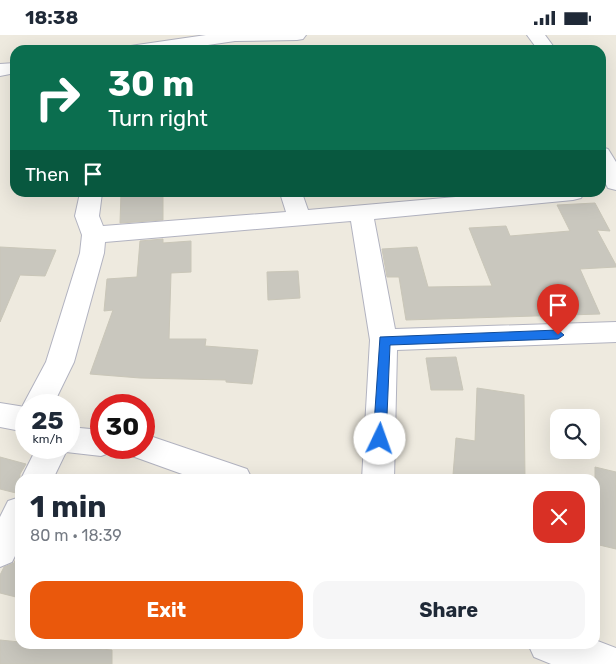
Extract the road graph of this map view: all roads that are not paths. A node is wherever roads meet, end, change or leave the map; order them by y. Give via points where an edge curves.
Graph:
1 (298, 35) edge
2 (238, 40) edge
3 (188, 45) edge
4 (606, 163) edge
5 (616, 183) edge
6 (90, 197) edge
7 (293, 197) edge
8 (530, 197) edge
9 (360, 213) junction
10 (300, 218) junction
11 (94, 235) junction
12 (616, 333) edge
13 (384, 341) junction
14 (44, 394) edge
15 (0, 415) edge
16 (15, 418) edge
17 (155, 451) edge
18 (47, 459) edge
19 (40, 474) edge
20 (221, 474) edge
21 (378, 474) edge
22 (15, 522) edge
23 (0, 551) edge
24 (563, 649) edge
25 (610, 664) edge

1 - 2 street
2 - 3 street
4 - 5 street
6 - 11 street via 87,216
7 - 10 street
8 - 9 street
9 - 10 street
9 - 13 street
10 - 11 street
11 - 14 street via 84,283 60,362
12 - 13 street
13 - 21 street
15 - 16 street
17 - 20 street
18 - 19 street
22 - 23 street
24 - 25 street

